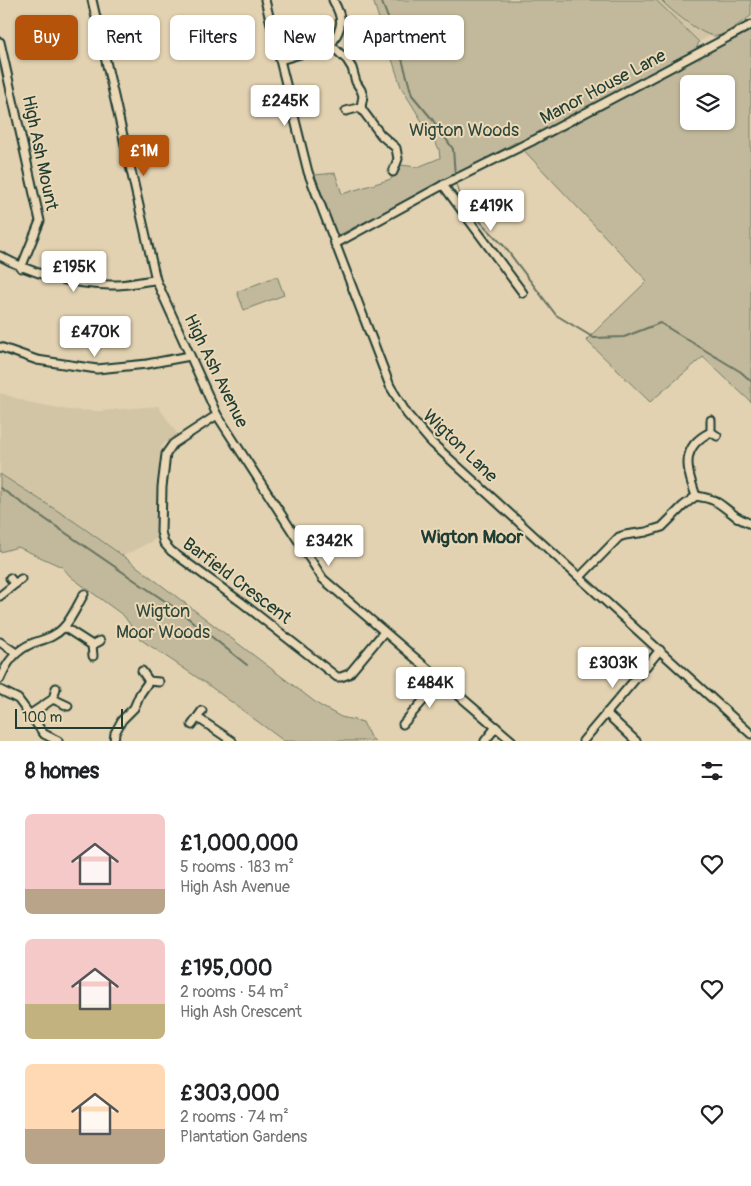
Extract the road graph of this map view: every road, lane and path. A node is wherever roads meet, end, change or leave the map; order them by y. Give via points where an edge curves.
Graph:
1 (92, 0) edge
2 (265, 0) edge
3 (333, 0) edge
4 (269, 15) edge
5 (751, 25) edge
6 (334, 40) edge
7 (0, 42) edge
8 (334, 48) edge
9 (280, 60) edge
10 (361, 107) junction
11 (346, 110) dead end
12 (393, 172) dead end
13 (443, 185) junction
14 (336, 244) junction
15 (0, 256) edge
16 (21, 268) junction
17 (156, 280) junction
18 (523, 293) dead end
19 (0, 347) edge
20 (190, 356) junction
21 (216, 415) junction
22 (711, 420) dead end
23 (696, 496) junction
24 (751, 524) edge
25 (580, 577) junction
26 (16, 580) dead end
27 (84, 594) dead end
28 (0, 596) edge
29 (64, 627) junction
30 (384, 632) junction
31 (100, 641) dead end
32 (0, 642) edge
33 (92, 645) junction
34 (660, 650) junction
35 (16, 653) junction
36 (93, 656) dead end
37 (142, 671) dead end
38 (0, 679) edge
39 (441, 680) junction
40 (149, 681) junction
41 (159, 682) dead end
42 (56, 688) dead end
43 (0, 690) edge
44 (53, 699) junction
45 (68, 706) dead end
46 (202, 711) dead end
47 (606, 713) junction
48 (29, 715) junction
49 (198, 718) junction
50 (403, 724) dead end
51 (192, 725) dead end
52 (496, 727) junction
53 (751, 734) edge
54 (58, 741) edge
55 (114, 741) edge
56 (232, 741) edge
57 (485, 741) edge
58 (512, 741) edge
59 (583, 741) edge
60 (636, 741) edge

1 - 17 street, High Ash Avenue
2 - 4 street, Wigton Lane
3 - 6 street via 342,20
5 - 13 street, Manor House Lane
7 - 16 street, High Ash Mount via 40,221
8 - 10 street via 352,68 363,96
9 - 14 street, Wigton Lane via 308,172
10 - 11 street
10 - 12 street via 381,136 396,148 398,159
13 - 14 street, Manor House Lane
13 - 18 street
14 - 25 street, Wigton Lane via 390,386 407,414 431,442
15 - 16 street
16 - 17 street via 62,280 112,285
17 - 20 street, High Ash Avenue
19 - 20 street via 37,360 97,369
20 - 21 street, High Ash Avenue
21 - 30 street, High Ash Avenue via 323,579
21 - 30 street, Barfield Crescent via 173,444 166,454 162,487 161,532 164,543 337,677 348,674
22 - 23 street via 714,434 698,441 688,457 687,466
23 - 24 street via 720,503 734,516
23 - 25 street via 662,527 619,537
25 - 34 street, Wigton Lane
26 - 28 street
27 - 29 street
29 - 33 street
29 - 35 street via 50,638 32,643
30 - 39 street, High Ash Avenue
31 - 33 street
32 - 35 street
33 - 36 street
34 - 47 street
34 - 53 street, Wigton Lane
35 - 38 street
37 - 40 street
39 - 50 street
39 - 52 street, High Ash Avenue
40 - 41 street
40 - 55 street via 134,708 122,720
42 - 44 street
43 - 48 street via 18,699
44 - 45 street
44 - 48 street
46 - 49 street
47 - 59 street
47 - 60 street
48 - 54 street via 44,734
49 - 51 street
49 - 56 street
52 - 57 street
52 - 58 street, High Ash Avenue

